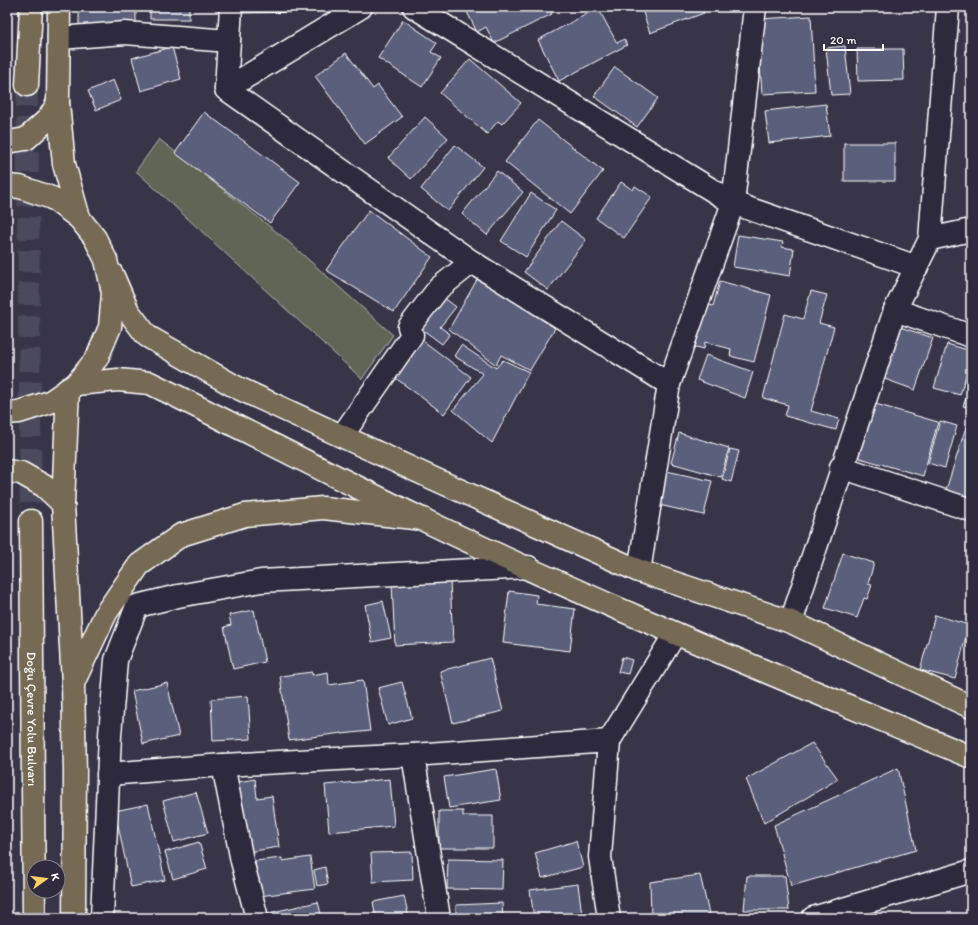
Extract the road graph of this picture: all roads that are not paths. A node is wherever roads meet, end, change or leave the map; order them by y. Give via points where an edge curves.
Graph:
1 (31, 7) edge
2 (59, 7) edge
3 (231, 7) edge
4 (361, 7) edge
5 (414, 7) edge
6 (755, 7) edge
7 (948, 7) edge
8 (59, 38) junction
9 (229, 41) junction
10 (27, 85) tunnel mouth
11 (226, 89) junction
12 (58, 103) junction
13 (7, 142) edge
14 (7, 186) edge
15 (733, 203) junction
16 (79, 218) junction
17 (971, 230) edge
18 (930, 239) junction
19 (106, 260) junction
20 (472, 262) junction
21 (917, 267) junction
22 (895, 310) junction
23 (971, 336) edge
24 (669, 384) junction
25 (72, 387) junction
26 (7, 413) edge
27 (342, 436) junction
28 (841, 467) junction
29 (7, 471) edge
30 (63, 504) junction
31 (971, 510) edge
32 (423, 519) junction
33 (31, 521) tunnel mouth
34 (528, 567) junction
35 (639, 571) junction
36 (791, 622) junction
37 (675, 634) junction
38 (73, 684) junction
39 (971, 707) edge
40 (609, 741) junction
41 (413, 755) junction
42 (971, 757) edge
43 (223, 765) junction
44 (108, 774) junction
45 (971, 871) edge
46 (34, 918) edge
47 (74, 918) edge
48 (102, 918) edge
49 (257, 918) edge
50 (439, 918) edge
51 (609, 918) edge
52 (813, 918) edge

1 - 10 main road
2 - 8 main road
3 - 9 street
4 - 11 street
5 - 15 street
6 - 15 street
7 - 18 street
8 - 9 street via 125,33
8 - 12 main road
9 - 11 street
11 - 20 street
12 - 13 main road via 49,118 26,139
12 - 16 main road via 64,164
14 - 16 main road via 20,187 52,198
15 - 21 street
15 - 24 street
16 - 19 main road via 95,238
17 - 18 street
18 - 21 street
19 - 25 main road via 113,294 110,327 97,358
19 - 27 main road via 128,311 148,336 236,387
20 - 24 street
20 - 27 street via 439,288 422,310 409,328 412,335
21 - 22 street
22 - 23 street
22 - 28 street
24 - 35 street
25 - 26 main road via 50,402 20,412
25 - 30 main road
25 - 32 main road via 118,380 150,383
27 - 35 main road
28 - 31 street
28 - 36 street
29 - 30 main road via 21,473 44,486
30 - 38 main road
32 - 34 main road
32 - 38 main road via 323,508 245,515 181,535 139,565 106,613
33 - 46 main road, Doğu Çevre Yolu Bulvarı
34 - 37 main road
34 - 44 street via 261,581 137,606 116,660
35 - 36 main road
36 - 39 main road
37 - 40 street
37 - 42 main road
38 - 47 main road
40 - 41 street
40 - 51 street via 600,857
41 - 43 street
41 - 50 street
43 - 44 street
43 - 49 street via 242,861
44 - 48 street
45 - 52 street

